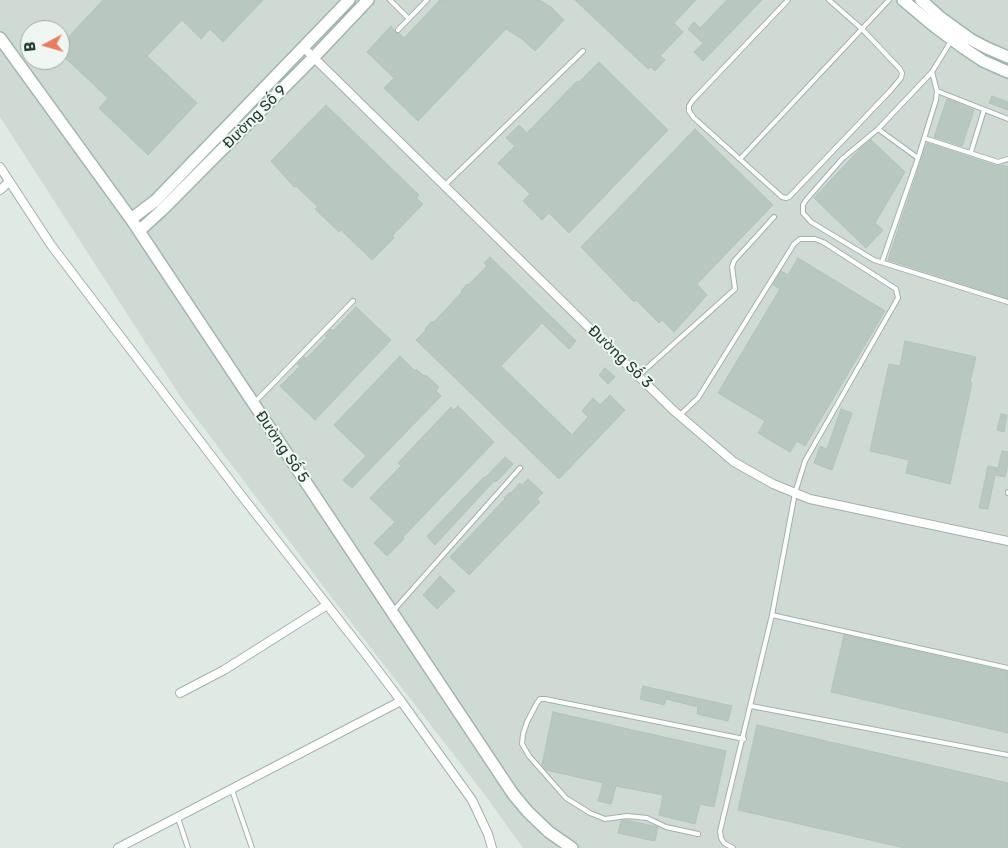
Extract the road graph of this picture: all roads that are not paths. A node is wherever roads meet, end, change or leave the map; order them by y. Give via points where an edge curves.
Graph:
1 (368, 0) edge
2 (390, 0) edge
3 (427, 0) edge
4 (788, 0) edge
5 (829, 0) edge
6 (889, 0) edge
7 (903, 0) edge
8 (921, 0) edge
9 (344, 2) edge
10 (409, 19) junction
11 (862, 29) junction
12 (398, 30) dead end
13 (0, 38) edge
14 (952, 39) junction
15 (304, 48) junction
16 (583, 51) dead end
17 (1008, 57) edge
18 (313, 58) junction
19 (932, 72) junction
20 (1008, 72) edge
21 (937, 91) junction
22 (984, 110) junction
23 (1008, 119) edge
24 (878, 129) junction
25 (924, 138) junction
26 (971, 152) junction
27 (740, 158) junction
28 (918, 158) junction
29 (1008, 159) edge
30 (0, 167) edge
31 (9, 182) junction
32 (444, 186) junction
33 (0, 190) edge
34 (774, 217) dead end
35 (131, 219) junction
36 (139, 231) junction
37 (882, 262) junction
38 (353, 301) dead end
39 (1008, 302) edge
40 (638, 376) junction
41 (253, 404) junction
42 (680, 416) junction
43 (520, 468) dead end
44 (795, 493) junction
45 (1008, 541) edge
46 (327, 605) junction
47 (393, 612) junction
48 (772, 615) junction
49 (1008, 668) edge
50 (180, 693) dead end
51 (401, 701) junction
52 (751, 706) junction
53 (744, 739) junction
54 (1008, 755) edge
55 (232, 790) junction
56 (178, 818) junction
57 (698, 834) dead end
58 (118, 848) edge
59 (188, 848) edge
60 (252, 848) edge
61 (492, 848) edge
62 (572, 848) edge
63 (733, 848) edge

1 - 18 street, Đường Số 9
2 - 10 lane
3 - 10 lane
4 - 27 lane via 689,106 694,118
5 - 11 lane
6 - 11 lane
7 - 14 street
8 - 17 street via 970,38
9 - 15 street, Đường Số 9
10 - 12 lane
11 - 27 lane
11 - 27 lane via 902,73 891,90 789,197 782,197
13 - 35 street, Đường Số 5
14 - 19 lane
14 - 20 street
15 - 18 street, Đường Số 3
15 - 35 street, Đường Số 9 via 155,200
16 - 32 lane
18 - 32 street, Đường Số 3
18 - 36 street, Đường Số 9
19 - 21 lane
19 - 24 lane
21 - 22 lane
21 - 25 lane
22 - 23 lane
22 - 26 lane
24 - 28 lane
24 - 37 lane via 842,159 806,200 803,213 811,222
25 - 26 lane
25 - 28 lane
26 - 29 lane via 998,162
28 - 37 lane
30 - 31 street
31 - 33 street
31 - 46 street via 57,253
32 - 40 street, Đường Số 3
34 - 40 lane via 734,261 735,289
35 - 36 street, Đường Số 5
36 - 41 street, Đường Số 5
37 - 39 lane
38 - 41 lane
40 - 42 street, Đường Số 3
41 - 47 street, Đường Số 5
42 - 44 street, Đường Số 3 via 734,462
42 - 44 lane via 698,398 794,244 800,240 823,242 896,288 898,298 804,461
43 - 47 lane
44 - 45 street, Đường Số 3 via 810,499
44 - 48 lane
46 - 50 street via 224,670
46 - 51 street
47 - 62 street, Đường Số 5 via 514,794 549,832
48 - 49 lane
48 - 52 lane
51 - 55 street
51 - 61 street via 472,800
52 - 53 lane
52 - 54 lane
53 - 57 lane via 545,699 540,699 527,722 522,744 566,798 605,818 647,818 666,827
53 - 63 lane via 720,831 724,843
55 - 56 street
55 - 60 lane
56 - 58 street
56 - 59 lane

